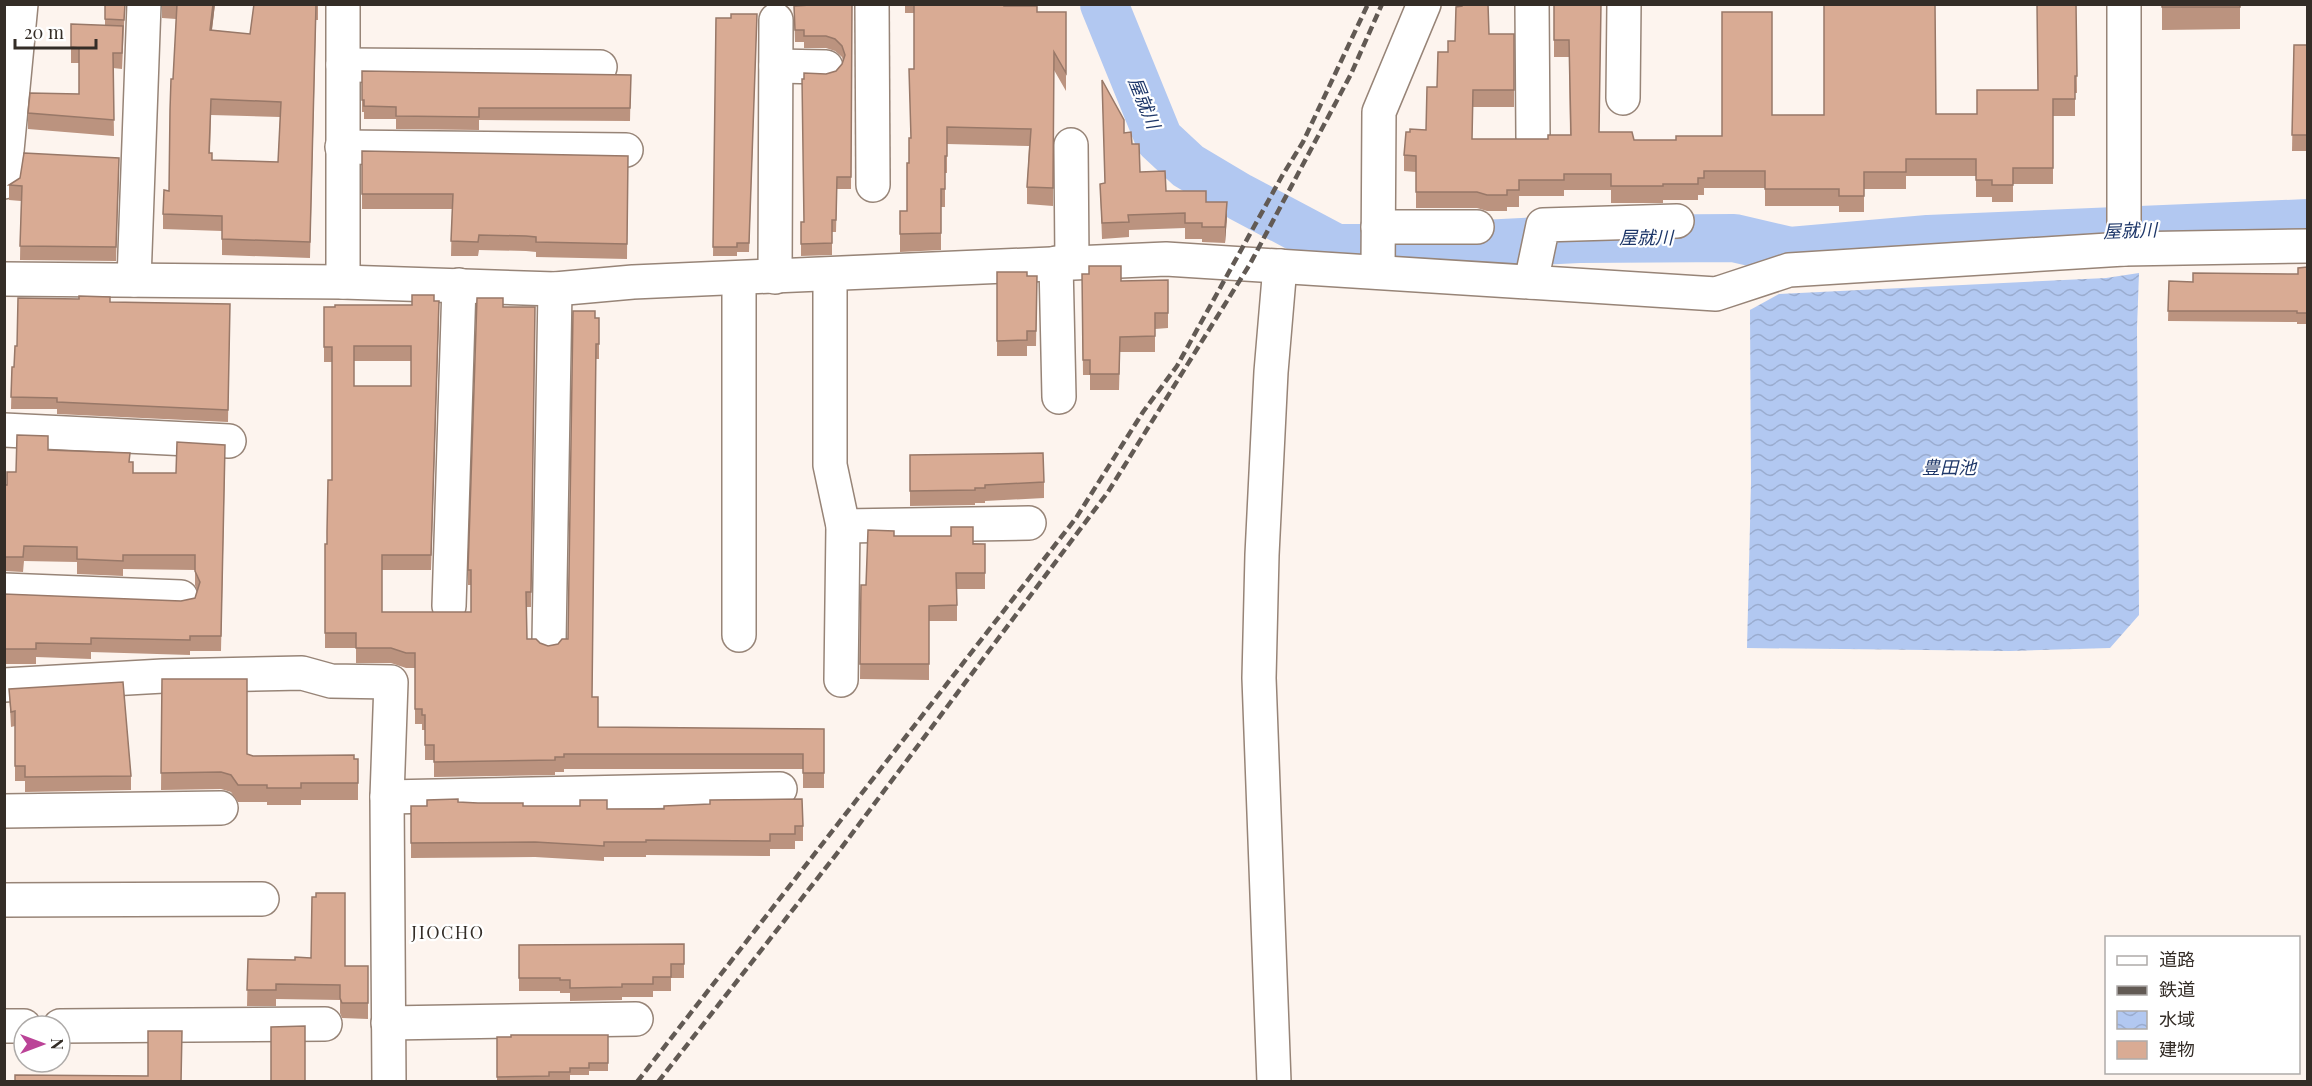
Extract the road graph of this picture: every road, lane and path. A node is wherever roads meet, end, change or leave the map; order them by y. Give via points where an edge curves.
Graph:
1 (144, 4) edge
2 (344, 4) edge
3 (872, 4) edge
4 (1425, 4) edge
5 (1532, 4) edge
6 (1624, 4) edge
7 (2124, 4) edge
8 (15, 20) edge
9 (776, 20) dead end
10 (343, 65) junction
11 (776, 66) junction
12 (600, 67) dead end
13 (826, 67) dead end
14 (1623, 98) dead end
15 (1533, 137) edge
16 (1071, 145) dead end
17 (342, 147) junction
18 (7, 149) edge
19 (626, 150) dead end
20 (4, 182) edge
21 (873, 185) dead end
22 (1677, 221) dead end
23 (1477, 227) dead end
24 (2307, 246) edge
25 (1378, 248) junction
26 (2124, 249) junction
27 (1064, 262) junction
28 (1280, 266) junction
29 (830, 275) junction
30 (775, 277) junction
31 (4, 279) edge
32 (739, 279) junction
33 (134, 280) junction
34 (343, 282) junction
35 (1531, 282) junction
36 (459, 285) junction
37 (555, 289) junction
38 (1059, 397) dead end
39 (4, 430) edge
40 (229, 441) dead end
41 (1029, 523) dead end
42 (843, 526) junction
43 (4, 590) edge
44 (181, 597) dead end
45 (449, 606) dead end
46 (739, 635) dead end
47 (549, 642) dead end
48 (841, 680) dead end
49 (4, 685) edge
50 (780, 789) dead end
51 (387, 797) junction
52 (221, 808) dead end
53 (4, 811) edge
54 (262, 899) dead end
55 (4, 900) edge
56 (636, 1019) dead end
57 (388, 1023) junction
58 (325, 1024) dead end
59 (72, 1026) edge
60 (389, 1082) edge
61 (1274, 1082) edge

1 - 33 street
2 - 10 street
3 - 21 street
4 - 25 street via 1379,112
5 - 15 street
6 - 14 street
7 - 26 street
8 - 18 street
9 - 11 street
10 - 12 street
10 - 17 street
11 - 13 street
11 - 30 street
16 - 27 street
17 - 19 street
17 - 34 street
18 - 20 street
22 - 35 street via 1543,225
23 - 25 street
24 - 26 street
25 - 28 street
25 - 35 street
26 - 35 street via 1788,270 1716,294
27 - 28 street via 1166,259
27 - 29 street
27 - 38 street
28 - 61 street via 1262,555 1260,678
29 - 30 street
29 - 42 street via 830,465
30 - 32 street
31 - 33 street
32 - 37 street
32 - 46 street
33 - 34 street
34 - 36 street
36 - 37 street
36 - 45 street
37 - 47 street
39 - 40 street
41 - 42 street
42 - 48 street
43 - 44 street
49 - 51 street via 302,673 331,681 391,682
50 - 51 street
51 - 57 street
52 - 53 street
54 - 55 street
56 - 57 street
57 - 60 street
58 - 59 street

